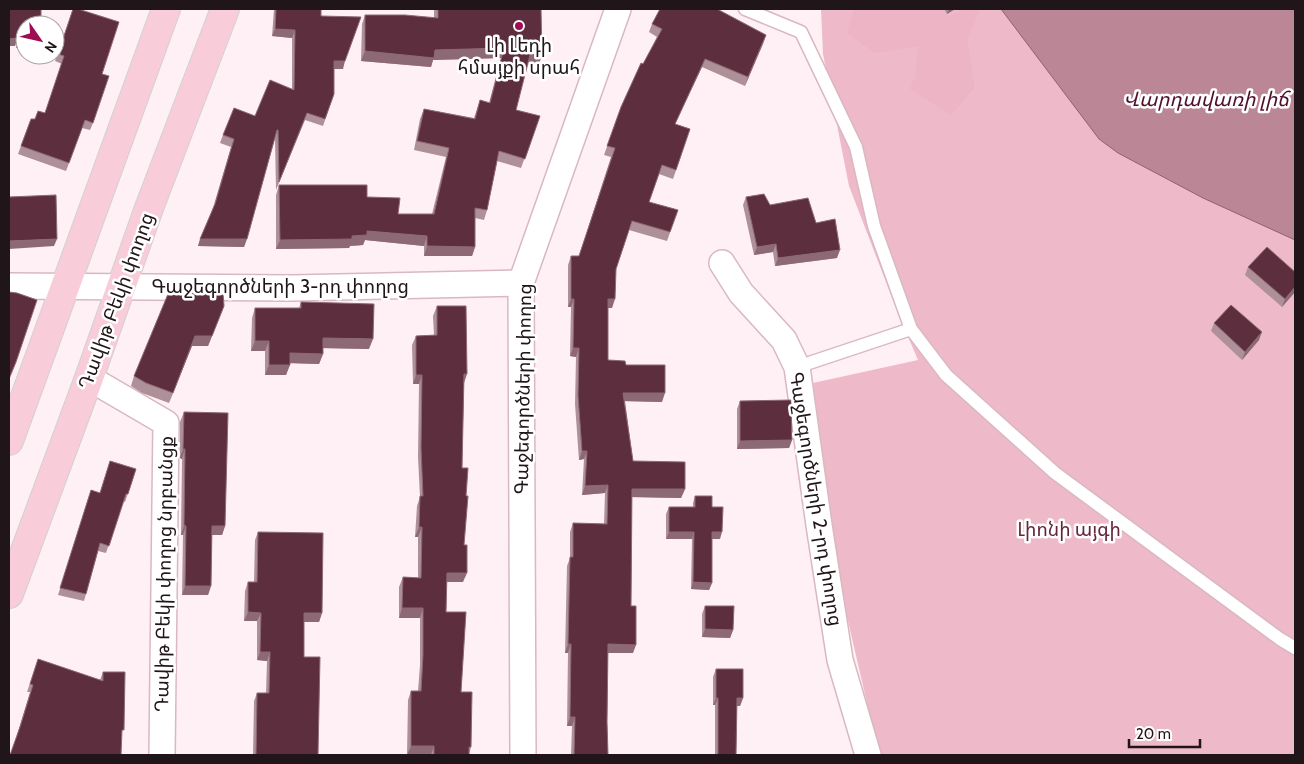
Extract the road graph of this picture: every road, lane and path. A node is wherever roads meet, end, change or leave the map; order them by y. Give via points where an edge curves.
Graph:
1 (166, 9) edge
2 (225, 9) edge
3 (618, 9) edge
4 (744, 9) edge
5 (722, 262) dead end
6 (521, 283) junction
7 (9, 286) edge
8 (65, 286) junction
9 (122, 287) junction
10 (911, 329) junction
11 (797, 366) junction
12 (89, 378) junction
13 (9, 441) edge
14 (9, 594) edge
15 (1295, 648) edge
16 (162, 755) edge
17 (523, 755) edge
18 (868, 755) edge

1 - 8 main road
2 - 9 main road, Դավիթ Բեկի փողոց
3 - 6 street, Գաջեգործների փողոց
4 - 10 lane via 801,32 856,147 874,226
5 - 11 street, Գաջեգործների 2-րդ փողոց via 741,292 784,340
6 - 9 street, Գաջեգործների 3-րդ փողոց via 292,288
6 - 17 street, Գաջեգործների փողոց
7 - 8 street, Գաջեգործների 3-րդ փողոց
8 - 9 street, Գաջեգործների 3-րդ փողոց
8 - 13 main road
9 - 12 main road, Դավիթ Բեկի փողոց
10 - 11 lane
10 - 15 lane via 946,375 1055,473
11 - 18 street, Գաջեգործների 2-րդ փողոց via 840,660
12 - 14 main road, Դավիթ Բեկի փողոց
12 - 16 street, Դավիթ Բեկի փողոց նրբանցք via 166,423

